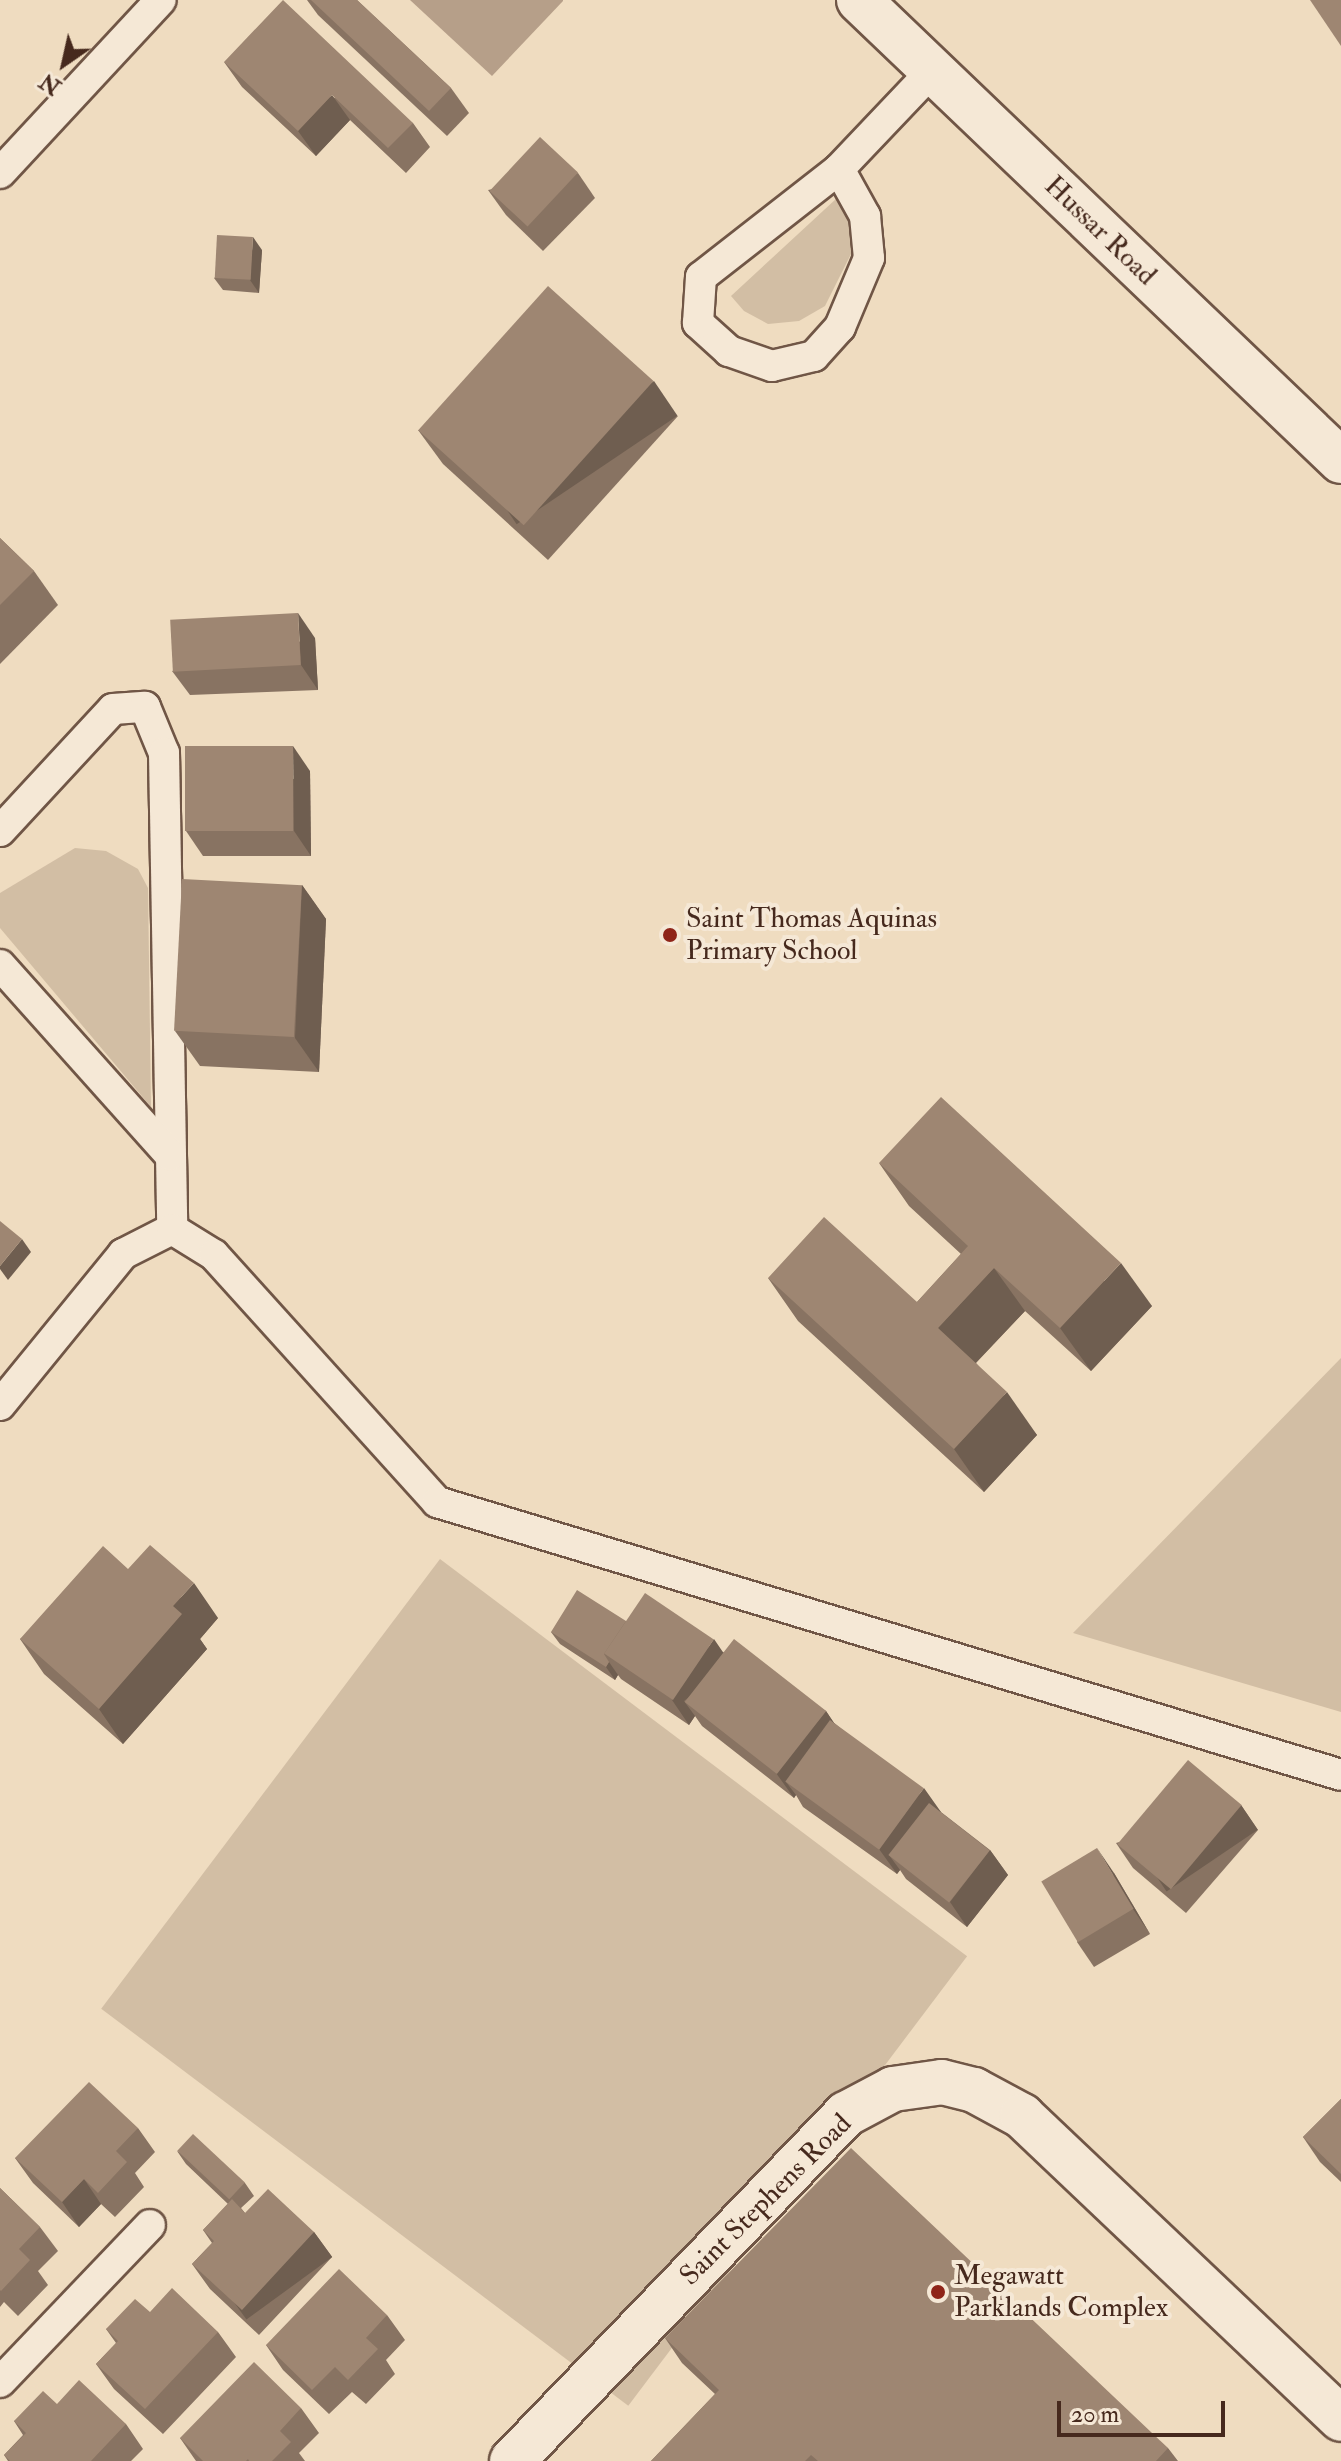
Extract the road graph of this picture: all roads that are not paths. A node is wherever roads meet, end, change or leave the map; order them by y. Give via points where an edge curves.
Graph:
1 (161, 0) edge
2 (859, 0) edge
3 (932, 71) junction
4 (839, 169) junction
5 (0, 173) edge
6 (1341, 461) edge
7 (0, 831) edge
8 (0, 965) edge
9 (170, 1155) junction
10 (172, 1229) junction
11 (0, 1405) edge
12 (1341, 1775) edge
13 (150, 2225) dead end
14 (0, 2382) edge
15 (1341, 2419) edge
16 (512, 2461) edge

1 - 5 lane
2 - 3 street, Hussar Road
3 - 4 lane
3 - 6 street, Hussar Road
4 - 4 lane via 701,277 698,323 729,351 772,366 814,356 840,327 869,258 865,216
7 - 9 lane via 113,709 145,707 164,753
8 - 9 lane
9 - 10 lane
10 - 11 lane via 123,1254
10 - 12 lane via 214,1255 437,1502
13 - 14 lane
15 - 16 street, Saint Stephens Road via 1022,2116 974,2090 942,2082 893,2089 846,2114

